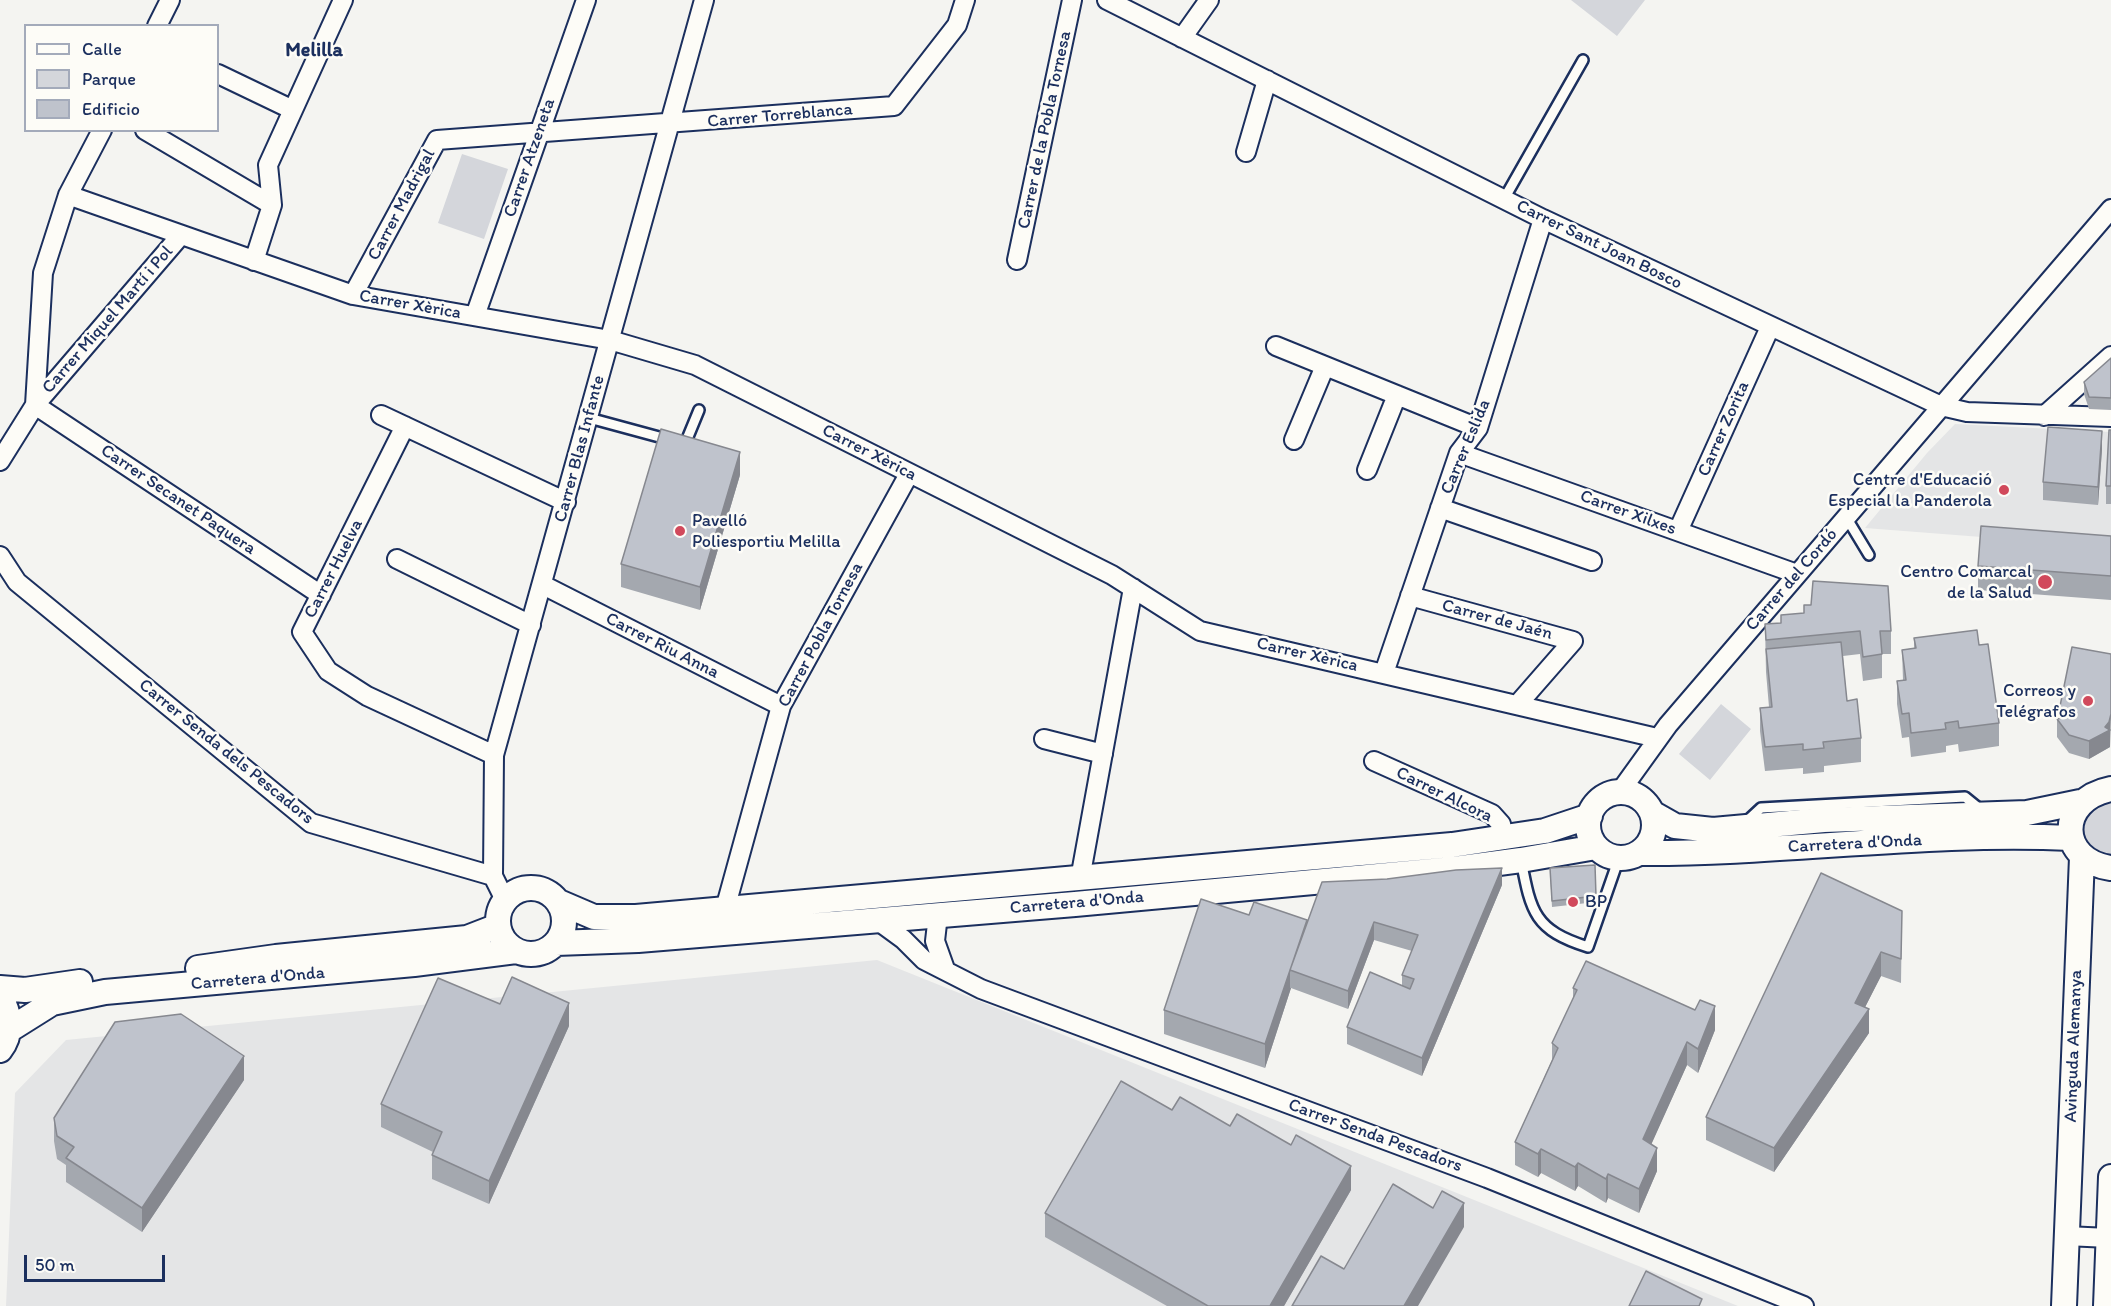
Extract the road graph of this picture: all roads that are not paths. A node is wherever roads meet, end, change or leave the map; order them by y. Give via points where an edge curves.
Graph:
1 (170, 0) edge
2 (344, 0) edge
3 (586, 0) edge
4 (704, 0) edge
5 (965, 0) edge
6 (1072, 0) edge
7 (1107, 0) edge
8 (1209, 0) edge
9 (158, 24) edge
10 (1182, 38) junction
11 (1583, 60) dead end
12 (219, 74) edge
13 (1267, 80) junction
14 (293, 110) junction
15 (669, 125) junction
16 (101, 132) edge
17 (148, 132) edge
18 (538, 133) junction
19 (1246, 152) dead end
20 (68, 195) junction
21 (1504, 199) junction
22 (272, 205) junction
23 (2111, 209) edge
24 (1543, 219) junction
25 (181, 235) junction
26 (1017, 260) dead end
27 (254, 261) junction
28 (353, 295) junction
29 (475, 316) junction
30 (1770, 327) junction
31 (610, 340) junction
32 (1276, 346) dead end
33 (2111, 356) edge
34 (1325, 366) junction
35 (1397, 395) junction
36 (35, 405) junction
37 (1941, 406) junction
38 (699, 410) dead end
39 (381, 415) dead end
40 (2044, 416) junction
41 (2111, 417) edge
42 (589, 418) junction
43 (405, 426) junction
44 (1478, 428) junction
45 (1294, 440) dead end
46 (1459, 453) junction
47 (0, 461) edge
48 (1367, 470) dead end
49 (909, 474) junction
50 (566, 502) junction
51 (1440, 508) junction
52 (1846, 517) junction
53 (1678, 531) junction
54 (1869, 555) dead end
55 (0, 556) edge
56 (397, 559) dead end
57 (1592, 561) dead end
58 (1797, 574) junction
59 (543, 585) junction
60 (1133, 588) junction
61 (321, 595) junction
62 (1410, 596) junction
63 (531, 625) junction
64 (1384, 673) junction
65 (1518, 704) junction
66 (781, 706) junction
67 (1657, 738) junction
68 (1044, 739) dead end
69 (1103, 754) junction
70 (494, 755) junction
71 (1374, 761) dead end
72 (2111, 789) edge
73 (1619, 793) junction
74 (2080, 802) junction
75 (1652, 813) junction
76 (1590, 816) junction
77 (1504, 838) junction
78 (1596, 847) junction
79 (2077, 848) junction
80 (1629, 856) junction
81 (1521, 860) junction
82 (2111, 868) edge
83 (494, 876) junction
84 (1080, 879) junction
85 (505, 900) junction
86 (559, 902) junction
87 (725, 909) junction
88 (938, 915) junction
89 (877, 920) junction
90 (498, 926) junction
91 (556, 943) junction
92 (516, 951) junction
93 (945, 969) junction
94 (0, 988) edge
95 (0, 996) edge
96 (4, 1040) edge
97 (2111, 1177) edge
98 (2066, 1236) junction
99 (2109, 1238) junction
100 (1804, 1306) edge
101 (2064, 1306) edge
102 (2106, 1306) edge

1 - 9 street
2 - 14 street
3 - 18 street, Carrer Atzeneta
4 - 15 street, Carrer Blas Infante
5 - 15 street, Carrer Torreblanca via 957,25 894,106
6 - 26 street, Carrer de la Pobla Tornesa
7 - 10 street, Carrer Sant Joan Bosco
8 - 10 street
10 - 13 street, Carrer Sant Joan Bosco
11 - 21 lane
12 - 14 street
13 - 19 street
13 - 21 street, Carrer Sant Joan Bosco
14 - 22 street via 268,165
15 - 18 street, Carrer Torreblanca
15 - 31 street, Carrer Blas Infante
16 - 20 street
17 - 22 street
18 - 28 street, Carrer Madrigal via 437,140
18 - 29 street, Carrer Atzeneta
20 - 25 street, Carrer Xèrica
20 - 36 street via 43,273
21 - 24 street, Carrer Sant Joan Bosco
22 - 27 street
23 - 37 street, Carrer del Cordó
24 - 30 street, Carrer Sant Joan Bosco
24 - 44 street, Carrer Eslida
25 - 27 street, Carrer Xèrica
25 - 36 street, Carrer Miquel Martí i Pol
27 - 28 street, Carrer Xèrica
28 - 29 street, Carrer Xèrica
29 - 31 street, Carrer Xèrica
30 - 37 street, Carrer Sant Joan Bosco
30 - 53 street, Carrer Zorita
31 - 42 street, Carrer Blas Infante
31 - 49 street, Carrer Xèrica via 695,365
32 - 34 street
33 - 40 street
34 - 35 street
34 - 45 street
35 - 44 street
35 - 48 street
36 - 47 street, Carrer Miquel Martí i Pol
36 - 61 street, Carrer Secanet Paquera
37 - 40 street, Carrer Sant Joan Bosco via 1967,412
37 - 52 street, Carrer del Cordó
38 - 42 lane via 685,444
39 - 43 street
40 - 41 street, Carrer Sant Joan Bosco
42 - 50 street, Carrer Blas Infante
43 - 50 street
43 - 61 street, Carrer Huelva
44 - 46 street, Carrer Eslida
46 - 51 street, Carrer Eslida
46 - 53 street, Carrer Xilxes
49 - 60 street, Carrer Xèrica
49 - 66 street, Carrer Pobla Tornesa
50 - 59 street, Carrer Blas Infante
51 - 57 street
51 - 62 street, Carrer Eslida
52 - 54 lane
52 - 58 street, Carrer del Cordó
53 - 58 street, Carrer Xilxes
55 - 83 street, Carrer Senda dels Pescadors via 17,582 311,824
56 - 63 street
58 - 67 street, Carrer del Cordó
59 - 63 street, Carrer Blas Infante
59 - 66 street, Carrer Riu Anna
60 - 64 street, Carrer Xèrica via 1200,631
60 - 69 street
61 - 70 street, Carrer Huelva via 302,633 328,671 367,696
62 - 64 street, Carrer Eslida
62 - 65 street, Carrer de Jaén via 1573,641
63 - 70 street, Carrer Blas Infante
64 - 65 street, Carrer Xèrica
65 - 67 street, Carrer Xèrica
66 - 87 street, Carrer Pobla Tornesa
67 - 73 street, Carrer del Cordó
68 - 69 street
69 - 84 street
70 - 83 street, Carrer Blas Infante
71 - 77 street, Carrer Alcora via 1492,814 1501,824
72 - 74 main road, Carretera d'Onda
73 - 75 main road via 1639,797
73 - 76 main road via 1600,800
74 - 75 main road, Carretera d'Onda via 2027,813 1824,820 1713,830 1675,826
74 - 79 main road, Avinguda Alemanya via 2071,819
75 - 80 main road via 1653,836 1647,846
76 - 77 main road, Carretera d'Onda via 1545,831
76 - 78 main road via 1590,837
77 - 84 main road, Carretera d'Onda
78 - 80 main road via 1602,853
78 - 81 main road, Carretera d'Onda
79 - 80 main road, Carretera d'Onda via 2027,836
79 - 82 main road, Carretera d'Onda via 2096,866
79 - 98 main road, Avinguda Alemanya
80 - 81 lane via 1588,947 1560,938 1532,910
81 - 88 main road, Carretera d'Onda
83 - 85 street, Carrer Blas Infante
84 - 87 main road, Carretera d'Onda
85 - 86 main road via 522,888 532,887 552,894
85 - 90 main road
86 - 87 main road, Carretera d'Onda via 594,917
86 - 91 main road via 565,923
88 - 89 main road, Carretera d'Onda
88 - 93 street via 935,941
89 - 91 main road, Carretera d'Onda
89 - 93 street, Carrer Senda Pescadors via 924,960
90 - 92 main road via 501,936
90 - 94 main road, Carretera d'Onda via 467,938 276,957 26,990
91 - 92 main road via 535,954
92 - 96 main road, Carretera d'Onda via 105,992 52,1003
93 - 100 street, Carrer Senda Pescadors via 981,989 1486,1178
95 - 96 main road via 6,1007
97 - 99 main road
98 - 99 street
98 - 101 main road, Avinguda Alemanya
99 - 102 main road

